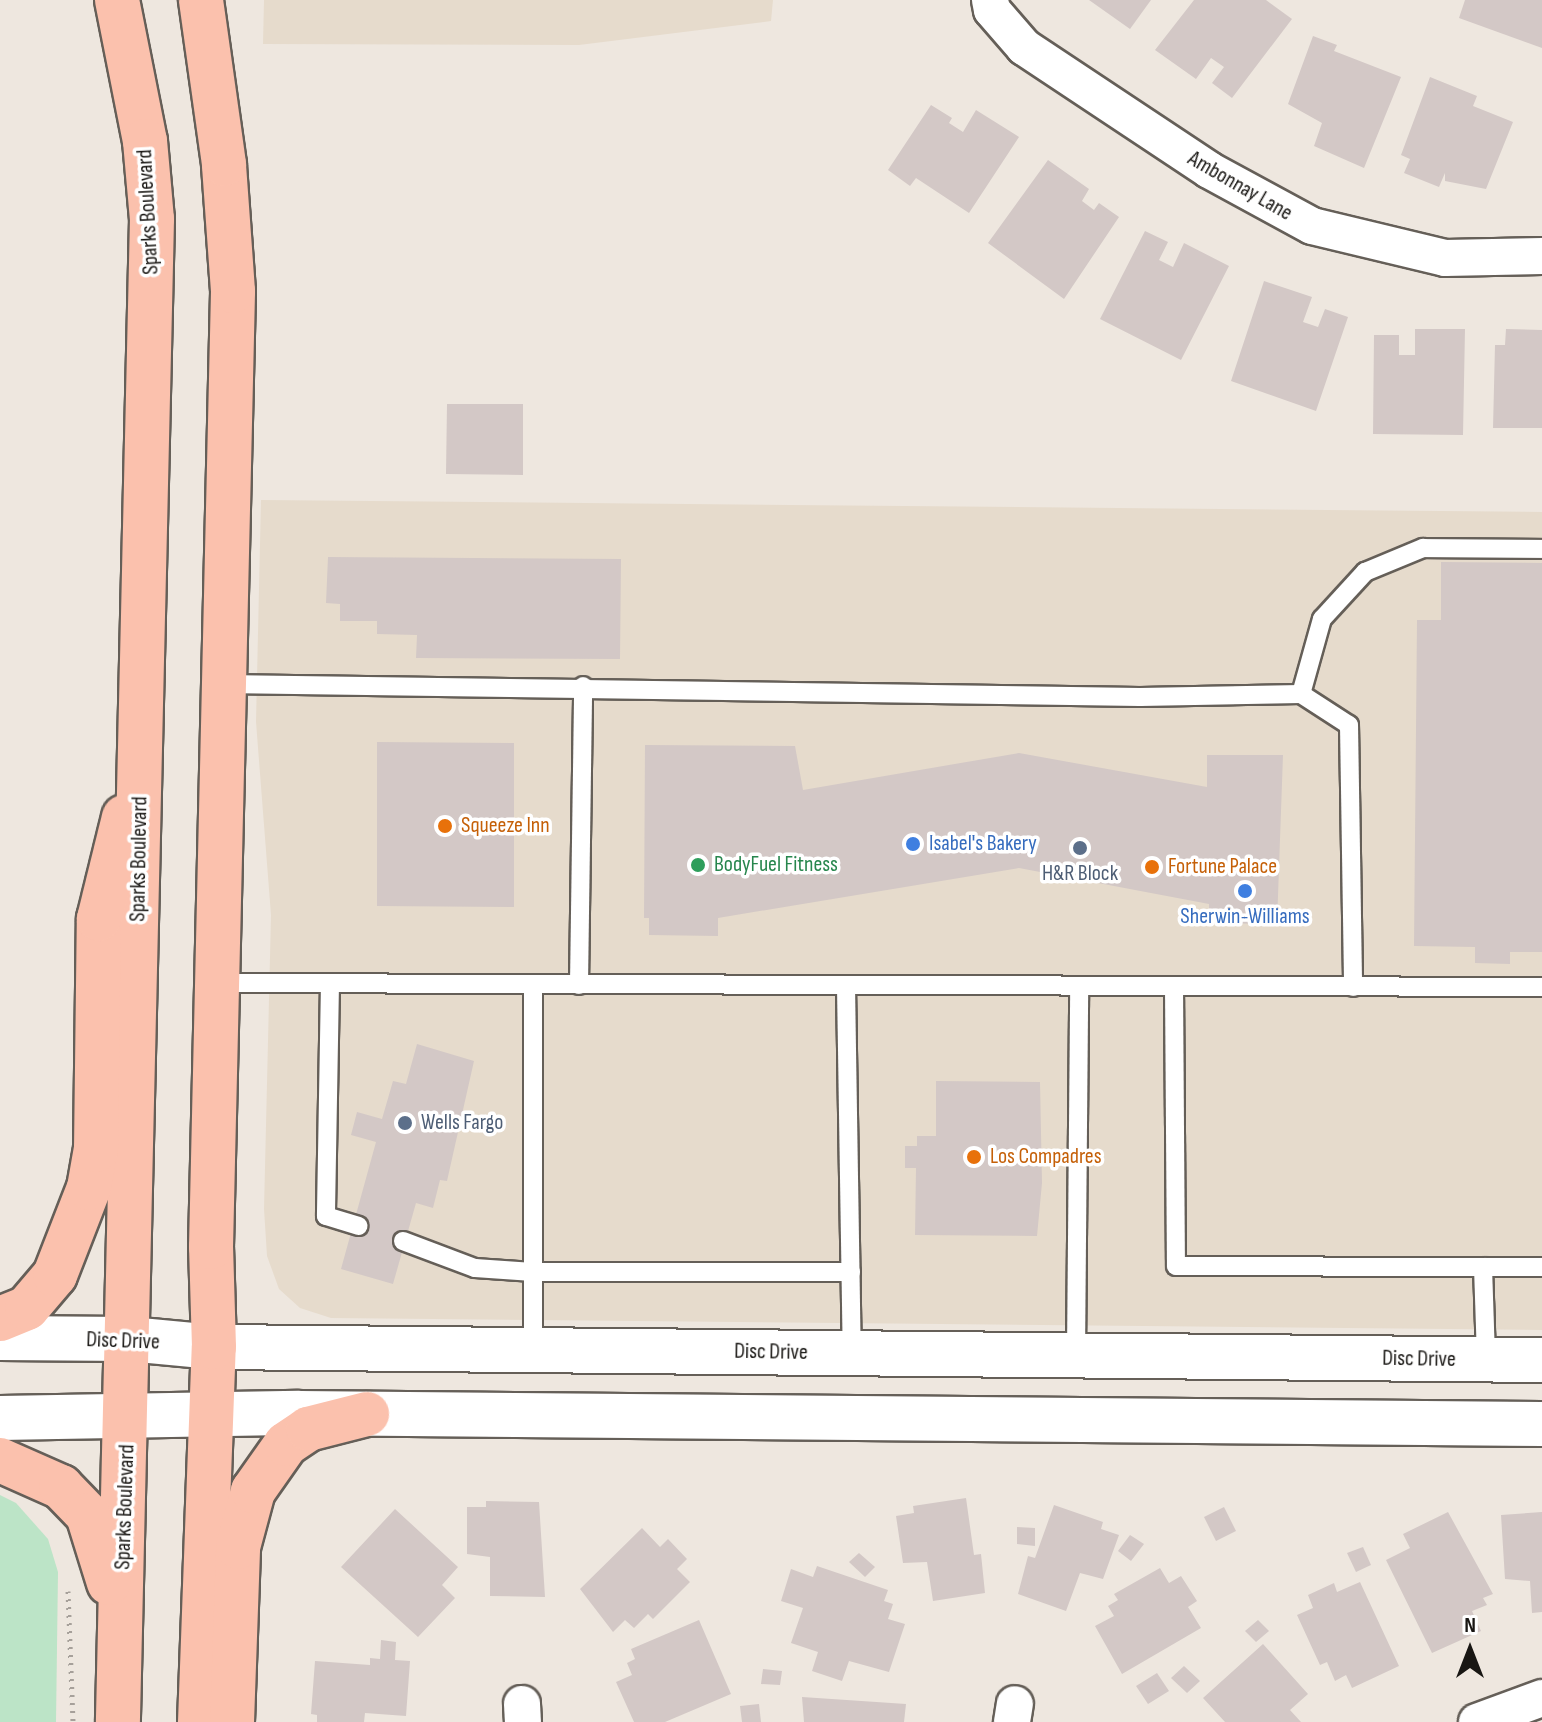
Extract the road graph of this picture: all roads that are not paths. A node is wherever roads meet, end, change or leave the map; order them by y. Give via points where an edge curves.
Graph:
1 (117, 0) edge
2 (201, 0) edge
3 (990, 0) edge
4 (1542, 256) edge
5 (1542, 549) edge
6 (223, 684) junction
7 (583, 686) junction
8 (1301, 694) junction
9 (142, 749) junction
10 (217, 983) junction
11 (330, 983) junction
12 (533, 985) junction
13 (579, 985) junction
14 (846, 986) junction
15 (1079, 986) junction
16 (1174, 986) junction
17 (1353, 987) junction
18 (1542, 987) edge
19 (358, 1226) dead end
20 (403, 1241) dead end
21 (1483, 1267) junction
22 (1542, 1267) edge
23 (533, 1272) junction
24 (851, 1272) junction
25 (0, 1319) edge
26 (0, 1338) edge
27 (129, 1339) junction
28 (214, 1347) junction
29 (533, 1350) junction
30 (852, 1353) junction
31 (1076, 1355) junction
32 (1486, 1359) junction
33 (1542, 1360) edge
34 (367, 1414) junction
35 (0, 1418) edge
36 (211, 1418) junction
37 (127, 1419) junction
38 (1542, 1424) edge
39 (0, 1460) edge
40 (121, 1643) junction
41 (1542, 1698) edge
42 (118, 1722) edge
43 (200, 1722) edge
44 (232, 1722) edge
45 (1477, 1722) edge

1 - 9 main road, Sparks Boulevard via 145,141 152,219
2 - 6 main road via 224,164 233,291
3 - 4 street, Ambonnay Lane via 992,10 1024,47 1209,170 1312,226 1445,258
5 - 8 lane via 1423,548 1365,572 1322,619
6 - 7 lane
6 - 10 main road
7 - 8 lane via 1140,697
7 - 13 lane
8 - 17 lane via 1349,725
9 - 25 main road via 99,919 96,1150 89,1188 55,1275 27,1308
9 - 27 main road, Sparks Boulevard
10 - 11 lane
10 - 28 main road
11 - 12 lane
11 - 19 lane via 326,1216
12 - 13 lane
12 - 23 lane
13 - 14 lane
14 - 15 lane
14 - 24 lane
15 - 16 lane
15 - 31 lane
16 - 17 lane
16 - 21 lane via 1176,1266
17 - 18 lane
20 - 23 lane via 475,1268
21 - 22 lane
21 - 32 lane
23 - 24 lane
23 - 29 lane
24 - 30 lane
26 - 27 main road, Disc Drive
27 - 28 main road, Disc Drive
27 - 37 main road, Sparks Boulevard
28 - 29 main road, Disc Drive
28 - 36 main road
29 - 30 main road, Disc Drive
30 - 31 main road, Disc Drive
31 - 32 main road, Disc Drive
32 - 33 main road, Disc Drive
34 - 36 main road
34 - 38 main road
34 - 44 main road via 308,1429 286,1444 253,1491 238,1547
35 - 37 main road
36 - 37 main road
36 - 43 main road
37 - 40 main road, Sparks Boulevard
39 - 40 main road via 61,1487 88,1515 103,1557
40 - 42 main road, Sparks Boulevard
41 - 45 street

